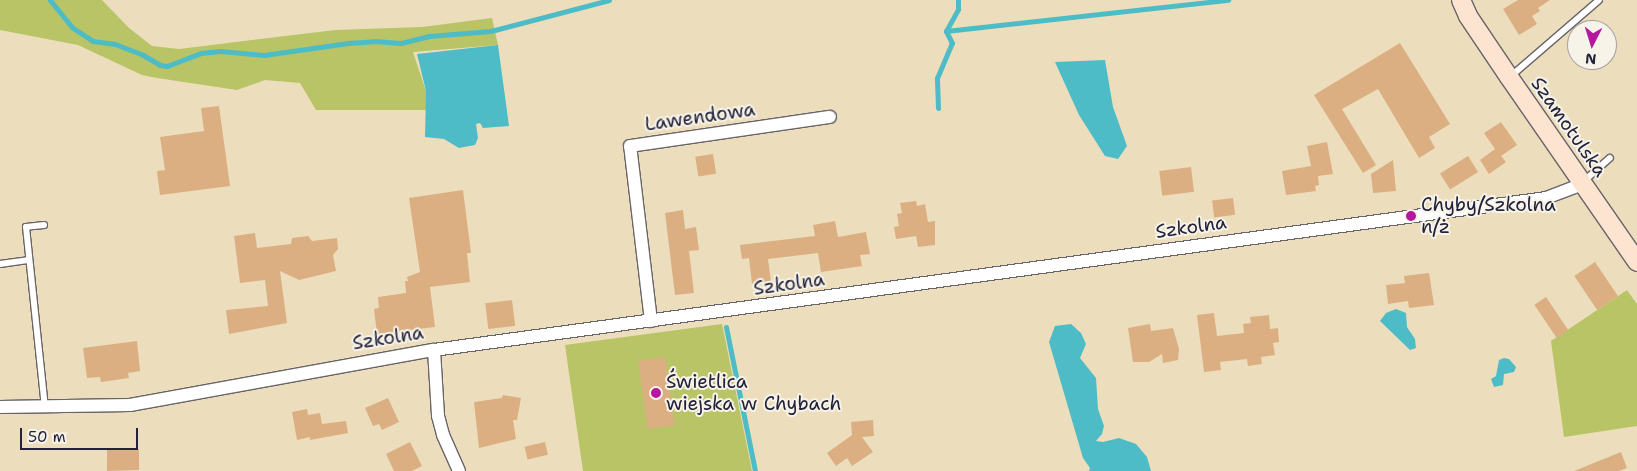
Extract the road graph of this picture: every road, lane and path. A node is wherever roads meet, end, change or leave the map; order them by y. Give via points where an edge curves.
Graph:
1 (1450, 0) edge
2 (1599, 0) edge
3 (1464, 8) edge
4 (1509, 77) junction
5 (830, 117) dead end
6 (1610, 158) dead end
7 (1582, 184) junction
8 (44, 225) dead end
9 (28, 260) junction
10 (1637, 262) edge
11 (0, 264) edge
12 (652, 321) junction
13 (434, 350) junction
14 (45, 407) junction
15 (0, 408) edge
16 (459, 471) edge

1 - 3 street, Szamotulska
2 - 4 lane
3 - 4 street, Szamotulska
4 - 7 street, Szamotulska
5 - 12 street, Lawendowa via 630,146
6 - 7 lane
7 - 10 street, Szamotulska
7 - 12 street, Szkolna via 1546,198
8 - 9 lane via 26,227
9 - 11 lane
9 - 14 lane
12 - 13 street, Szkolna
13 - 14 street, Szkolna via 130,405
13 - 16 street via 438,416
14 - 15 street, Szkolna

